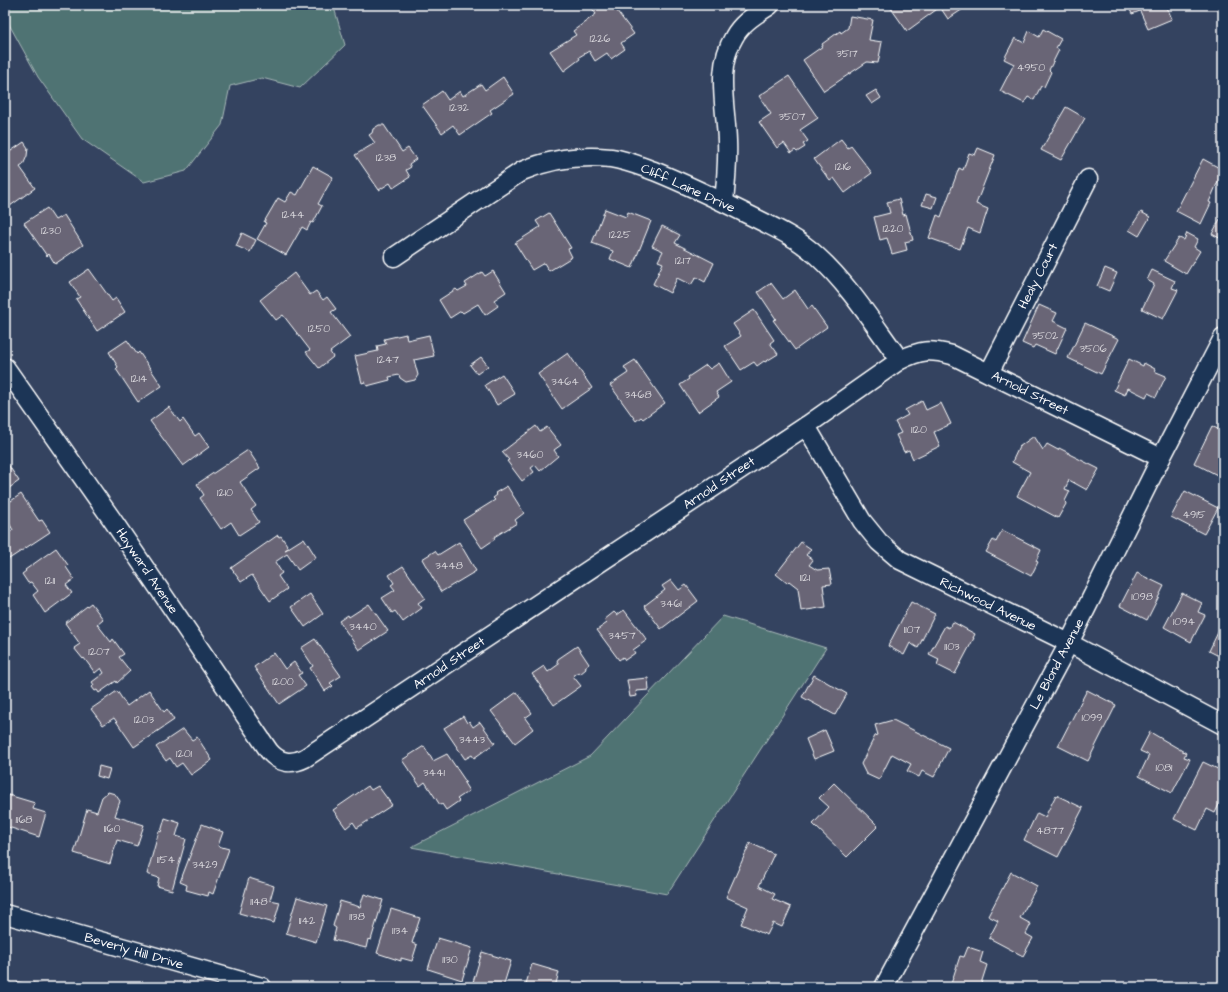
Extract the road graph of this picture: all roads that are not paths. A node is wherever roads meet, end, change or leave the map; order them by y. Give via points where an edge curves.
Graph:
1 (770, 5) edge
2 (1088, 179) dead end
3 (724, 202) junction
4 (394, 257) dead end
5 (1223, 338) edge
6 (900, 360) junction
7 (5, 367) edge
8 (990, 373) junction
9 (806, 426) junction
10 (1161, 458) junction
11 (1069, 643) junction
12 (1223, 725) edge
13 (297, 762) joint
14 (5, 914) edge
15 (262, 987) edge
16 (884, 987) edge

1 - 3 street via 748,20 734,36 726,54 722,74 728,172
2 - 8 street, Healy Court
3 - 4 street, Cliff Laine Drive via 632,163 592,156 561,159 522,171
3 - 6 street, Cliff Laine Drive via 791,236 816,254 838,276
5 - 10 street, Le Blond Avenue
6 - 8 street, Arnold Street via 916,353 934,350 952,354
6 - 9 street, Arnold Street
7 - 13 street, Hayward Avenue via 269,751 275,758 284,762
8 - 10 street, Arnold Street
9 - 11 street, Richwood Avenue via 862,521 879,542 900,560
9 - 13 street, Arnold Street
10 - 11 street, Le Blond Avenue
11 - 12 street, Richwood Avenue
11 - 16 street, Le Blond Avenue
14 - 15 street, Beverly Hill Drive

